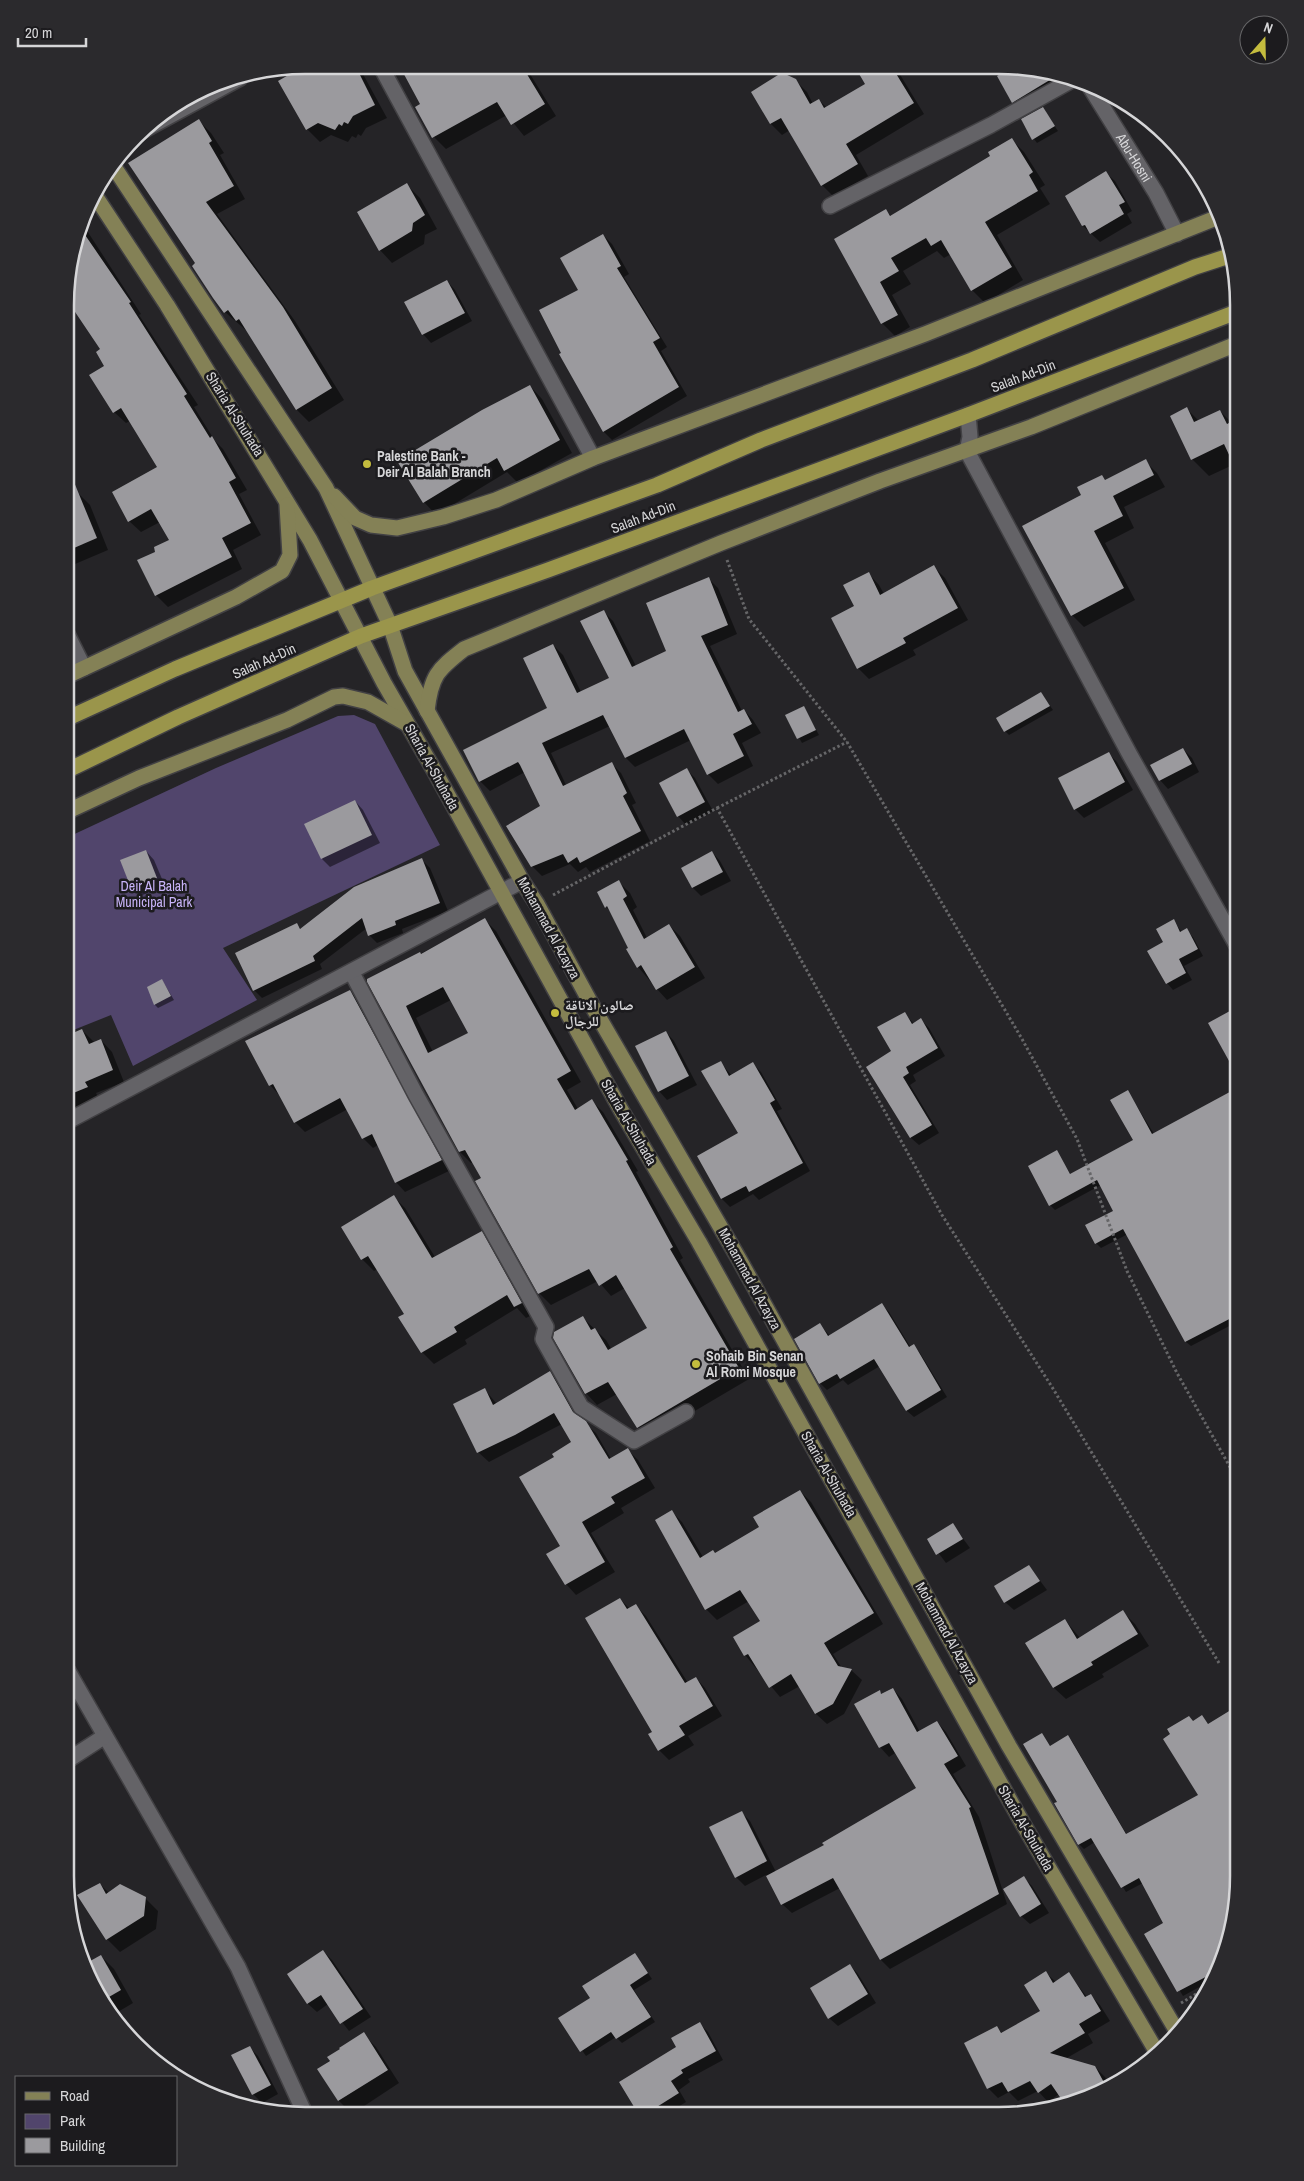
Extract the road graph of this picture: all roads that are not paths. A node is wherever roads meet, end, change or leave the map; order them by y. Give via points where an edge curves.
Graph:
1 (385, 74) edge
2 (1065, 84) edge
3 (1095, 95) edge
4 (203, 98) edge
5 (184, 108) edge
6 (117, 171) edge
7 (99, 201) edge
8 (830, 206) dead end
9 (1214, 219) edge
10 (1177, 234) junction
11 (1225, 257) edge
12 (1230, 314) edge
13 (1230, 347) edge
14 (968, 415) junction
15 (967, 451) junction
16 (593, 458) junction
17 (326, 488) junction
18 (287, 500) junction
19 (372, 588) junction
20 (342, 600) junction
21 (390, 625) junction
22 (360, 636) junction
23 (74, 648) edge
24 (84, 668) junction
25 (74, 672) edge
26 (427, 711) junction
27 (74, 715) edge
28 (409, 726) junction
29 (74, 767) edge
30 (74, 808) edge
31 (522, 881) junction
32 (501, 893) junction
33 (1230, 932) edge
34 (352, 973) junction
35 (74, 1118) edge
36 (686, 1412) dead end
37 (74, 1682) edge
38 (105, 1736) junction
39 (74, 1756) edge
40 (1174, 2027) edge
41 (1154, 2047) edge
42 (302, 2107) edge

1 - 16 street
2 - 8 street
3 - 10 street, Abu-Hosni via 1156,193
4 - 5 street
6 - 17 main road
7 - 18 main road, Sharia Al-Shuhada
9 - 10 main road
10 - 16 main road via 925,334
11 - 19 highway, Salah Ad-Din via 972,360 761,440 657,485
12 - 14 highway, Salah Ad-Din
13 - 15 main road
14 - 15 street via 970,437
14 - 21 highway, Salah Ad-Din
15 - 26 main road via 721,543 464,649 437,673 430,687
15 - 33 street via 1130,755
16 - 17 main road via 496,500 397,528 371,525 355,518
17 - 19 main road
18 - 20 main road, Sharia Al-Shuhada
18 - 24 main road via 290,555 282,571 236,597
19 - 20 highway, Salah Ad-Din
19 - 21 main road, Mohammad Al Azayza
20 - 22 main road, Sharia Al-Shuhada
20 - 27 highway, Salah Ad-Din via 175,669
21 - 22 highway, Salah Ad-Din
21 - 26 main road, Mohammad Al Azayza via 405,671
22 - 28 main road, Sharia Al-Shuhada
22 - 29 highway, Salah Ad-Din
23 - 24 street
24 - 25 main road
26 - 31 main road, Mohammad Al Azayza
28 - 30 main road via 368,702 334,697
28 - 32 main road, Sharia Al-Shuhada
31 - 32 street
31 - 40 main road, Mohammad Al Azayza via 744,1267 1009,1746
32 - 34 street
32 - 41 main road, Sharia Al-Shuhada via 1023,1824
34 - 35 street
34 - 36 street via 416,1095 542,1319 546,1327 543,1339 581,1407 634,1441
37 - 38 street
38 - 39 street
38 - 42 street via 238,1967

